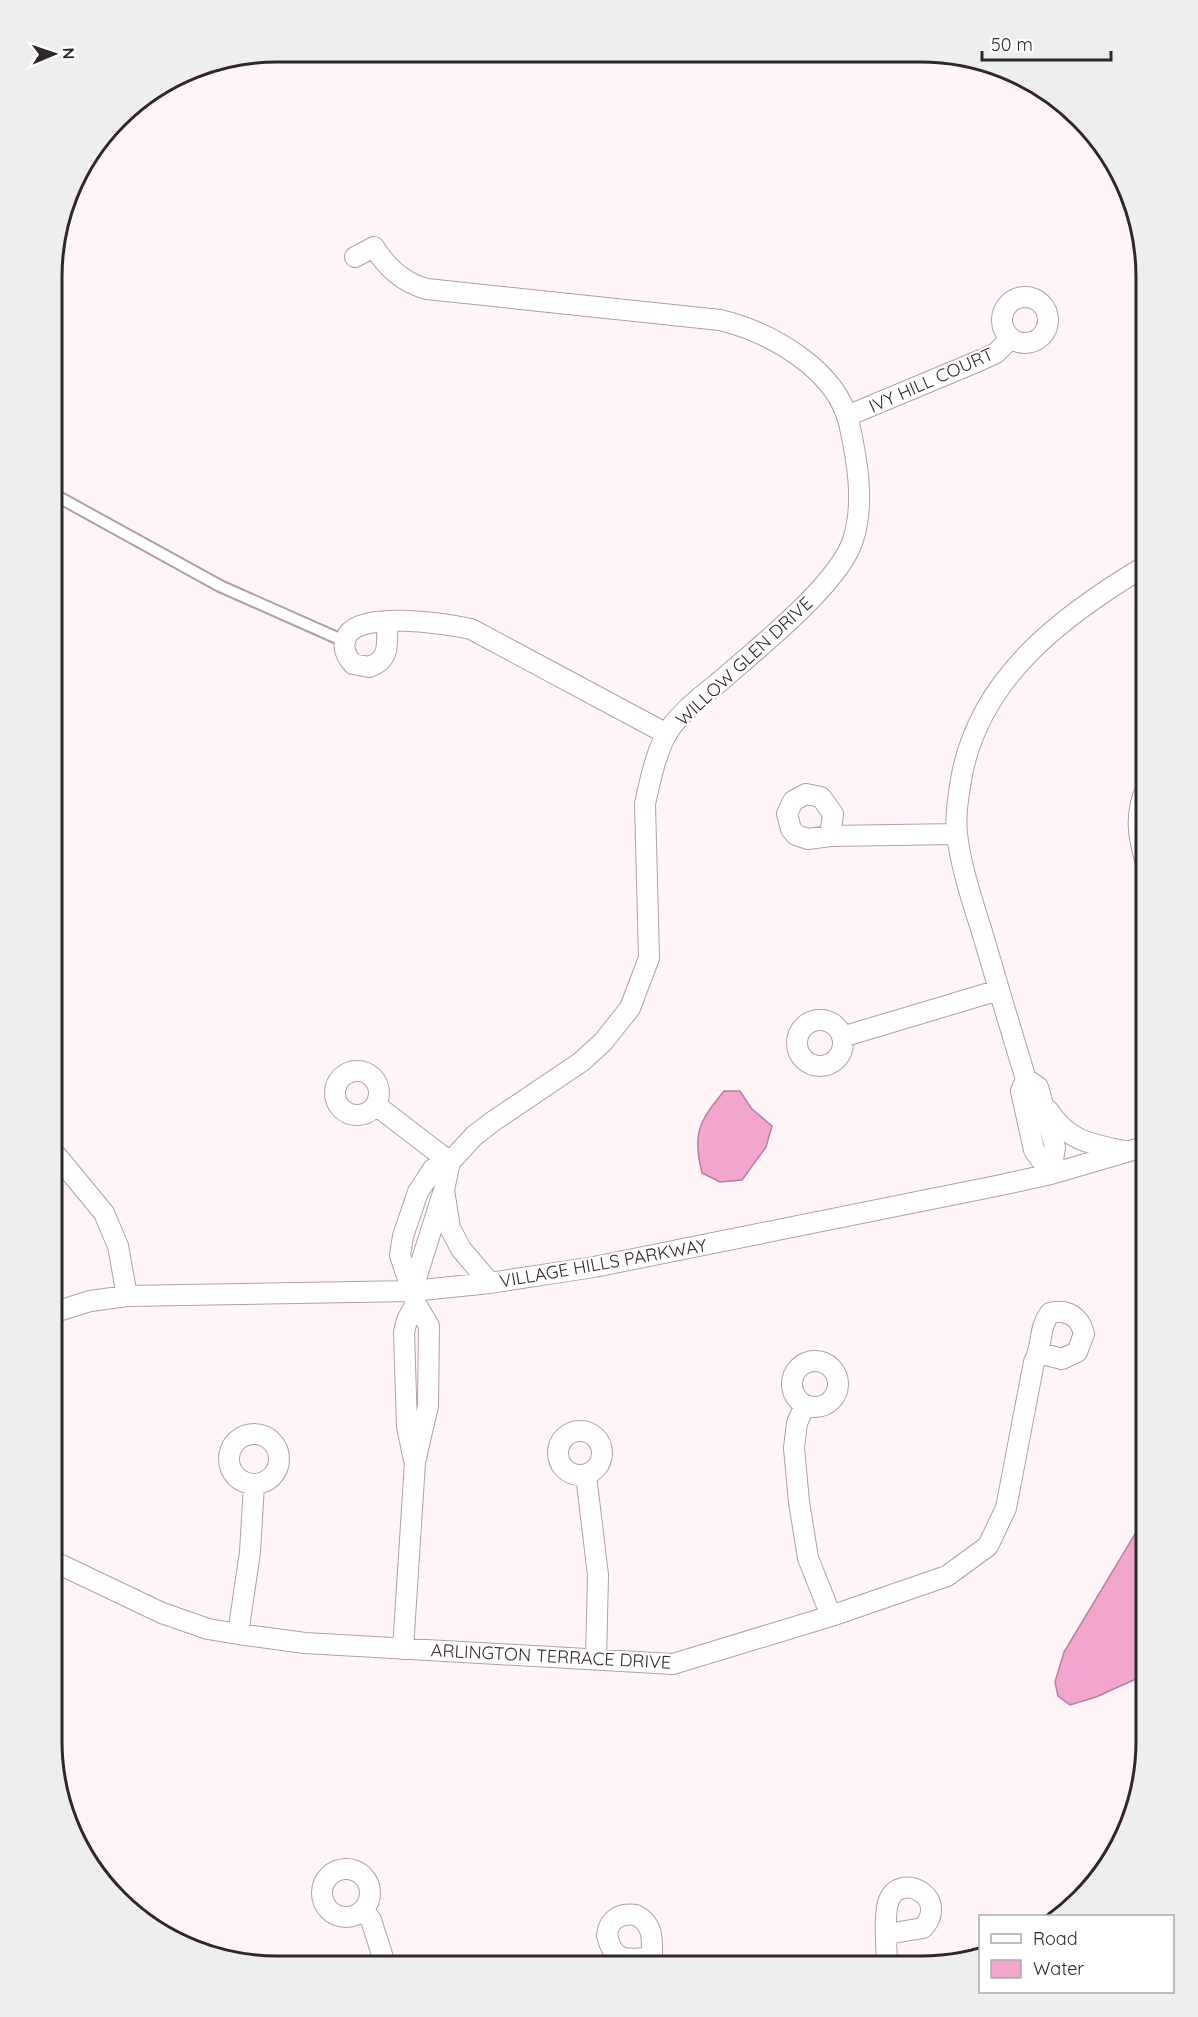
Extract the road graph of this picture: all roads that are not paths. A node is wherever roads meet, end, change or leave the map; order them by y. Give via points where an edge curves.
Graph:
1 (355, 257) dead end
2 (1011, 338) dead end
3 (847, 416) junction
4 (62, 499) edge
5 (1136, 572) edge
6 (387, 622) junction
7 (344, 641) junction
8 (667, 734) junction
9 (957, 834) junction
10 (823, 837) dead end
11 (999, 990) junction
12 (842, 1037) dead end
13 (1026, 1079) junction
14 (1042, 1099) junction
15 (377, 1106) dead end
16 (1136, 1149) edge
17 (1127, 1152) junction
18 (62, 1162) edge
19 (450, 1162) junction
20 (1051, 1174) junction
21 (444, 1190) junction
22 (490, 1283) junction
23 (127, 1296) junction
24 (414, 1298) junction
25 (62, 1310) edge
26 (1039, 1353) dead end
27 (806, 1405) dead end
28 (586, 1475) dead end
29 (254, 1485) dead end
30 (62, 1565) edge
31 (831, 1616) junction
32 (238, 1634) junction
33 (403, 1649) junction
34 (596, 1660) junction
35 (363, 1910) dead end
36 (887, 1934) junction
37 (382, 1956) edge
38 (620, 1956) edge
39 (652, 1956) edge
40 (887, 1956) edge

1 - 3 street, WILLOW GLEN DRIVE via 374,247 409,284 427,289 720,320 747,327 809,365 840,400
2 - 3 street, IVY HILL COURT via 996,353
3 - 8 street, WILLOW GLEN DRIVE via 858,476 858,516 853,541 841,562 799,612 691,706
4 - 7 lane via 220,586
5 - 9 street via 1098,594 1046,636 990,699 966,754 958,796
6 - 7 street via 352,628
6 - 7 street via 387,652 378,664 353,664
6 - 8 street via 439,622 484,634
8 - 19 street, WILLOW GLEN DRIVE via 645,804 649,958 630,1008 581,1062 492,1122
9 - 10 street
9 - 11 street
11 - 12 street
11 - 13 street
13 - 14 street via 1038,1087
13 - 20 street via 1021,1091 1034,1150
14 - 17 street via 1059,1127 1079,1140
14 - 20 street via 1055,1147
15 - 19 street
16 - 17 street, VILLAGE HILLS PARKWAY
17 - 20 street, VILLAGE HILLS PARKWAY
18 - 23 street via 104,1213 118,1246
19 - 21 street
19 - 24 street, WILLOW GLEN DRIVE via 434,1169 418,1192 403,1236 401,1264
20 - 22 street, VILLAGE HILLS PARKWAY via 606,1265
21 - 22 street via 450,1228 461,1249
21 - 24 street
22 - 24 street, VILLAGE HILLS PARKWAY
23 - 24 street, VILLAGE HILLS PARKWAY
23 - 25 street, VILLAGE HILLS PARKWAY
24 - 33 street, WILLOW GLEN DRIVE via 429,1326 428,1395 426,1423 415,1462
26 - 31 street, ARLINGTON TERRACE DRIVE via 1034,1362 1006,1508 988,1546 947,1576
27 - 31 street via 796,1431 796,1475 808,1558
28 - 34 street via 598,1575
29 - 32 street via 250,1552
30 - 32 street, ARLINGTON TERRACE DRIVE via 162,1613 208,1629
31 - 34 street, ARLINGTON TERRACE DRIVE via 673,1664
32 - 33 street, ARLINGTON TERRACE DRIVE via 305,1644
33 - 34 street, ARLINGTON TERRACE DRIVE
35 - 37 street via 371,1920
36 - 36 street via 887,1909 894,1894 908,1887 926,1894 932,1908 923,1928
36 - 40 street
38 - 39 street via 612,1950 608,1927 613,1920 628,1914 643,1919 652,1932

